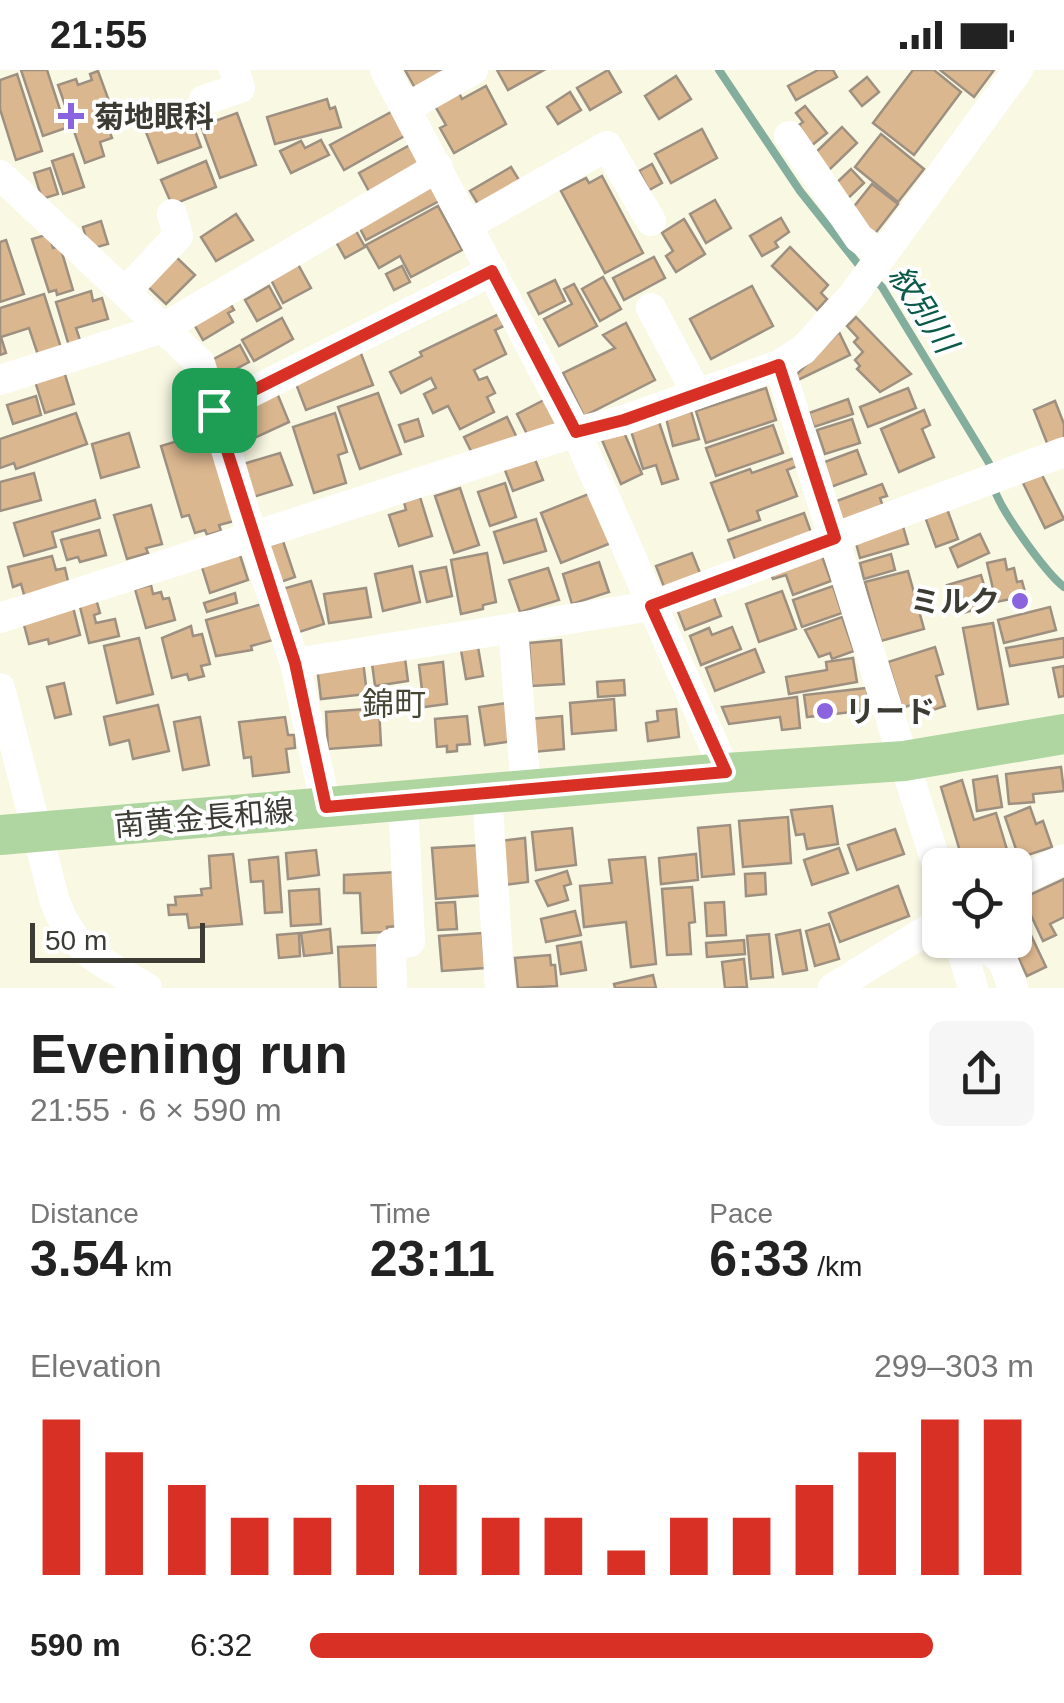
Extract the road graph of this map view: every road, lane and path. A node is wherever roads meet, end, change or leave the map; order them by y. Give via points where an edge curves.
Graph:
1 (234, 70) edge
2 (385, 70) edge
3 (473, 70) edge
4 (1018, 70) edge
5 (204, 100) dead end
6 (406, 108) junction
7 (790, 136) dead end
8 (438, 167) junction
9 (0, 175) edge
10 (172, 214) dead end
11 (651, 221) dead end
12 (468, 225) junction
13 (879, 259) junction
14 (492, 271) junction
15 (125, 292) junction
16 (651, 308) dead end
17 (163, 328) junction
18 (779, 365) junction
19 (0, 380) edge
20 (697, 394) junction
21 (214, 410) junction
22 (576, 432) junction
23 (1064, 452) edge
24 (252, 536) junction
25 (835, 538) junction
26 (651, 606) junction
27 (0, 618) edge
28 (512, 628) junction
29 (295, 663) junction
30 (0, 688) edge
31 (1064, 734) edge
32 (904, 762) junction
33 (726, 772) junction
34 (507, 792) junction
35 (403, 800) junction
36 (326, 807) junction
37 (19, 833) edge
38 (931, 848) edge
39 (1064, 859) edge
40 (1032, 875) edge
41 (922, 933) edge
42 (964, 958) edge
43 (999, 958) edge
44 (147, 988) edge
45 (392, 988) edge
46 (500, 988) edge
47 (834, 988) edge
48 (973, 988) edge
49 (1013, 988) edge

1 - 5 street via 240,88
2 - 6 street
3 - 6 street
4 - 13 street
6 - 8 street
7 - 13 street
8 - 12 street
8 - 17 street
9 - 15 street
10 - 15 street via 178,236
11 - 12 street via 607,146
12 - 14 street
13 - 18 street via 803,350
14 - 21 street
14 - 22 street
15 - 17 street
16 - 20 street
17 - 19 street
17 - 21 street via 200,362
18 - 20 street
18 - 25 street
20 - 22 street
21 - 24 street
22 - 24 street
22 - 26 street
23 - 25 street
24 - 27 street
24 - 29 street
25 - 26 street
25 - 32 street
26 - 28 street
26 - 33 street
28 - 29 street
28 - 34 street
29 - 36 street
30 - 37 street
31 - 32 main road, 南黄金長和線
32 - 33 main road, 南黄金長和線
32 - 38 street
33 - 34 main road, 南黄金長和線
34 - 35 main road, 南黄金長和線
34 - 46 street
35 - 36 main road, 南黄金長和線
35 - 45 street via 410,942 391,944
36 - 37 main road, 南黄金長和線
37 - 44 street via 66,930 86,953
39 - 40 street
41 - 47 street
42 - 48 street
43 - 49 street

